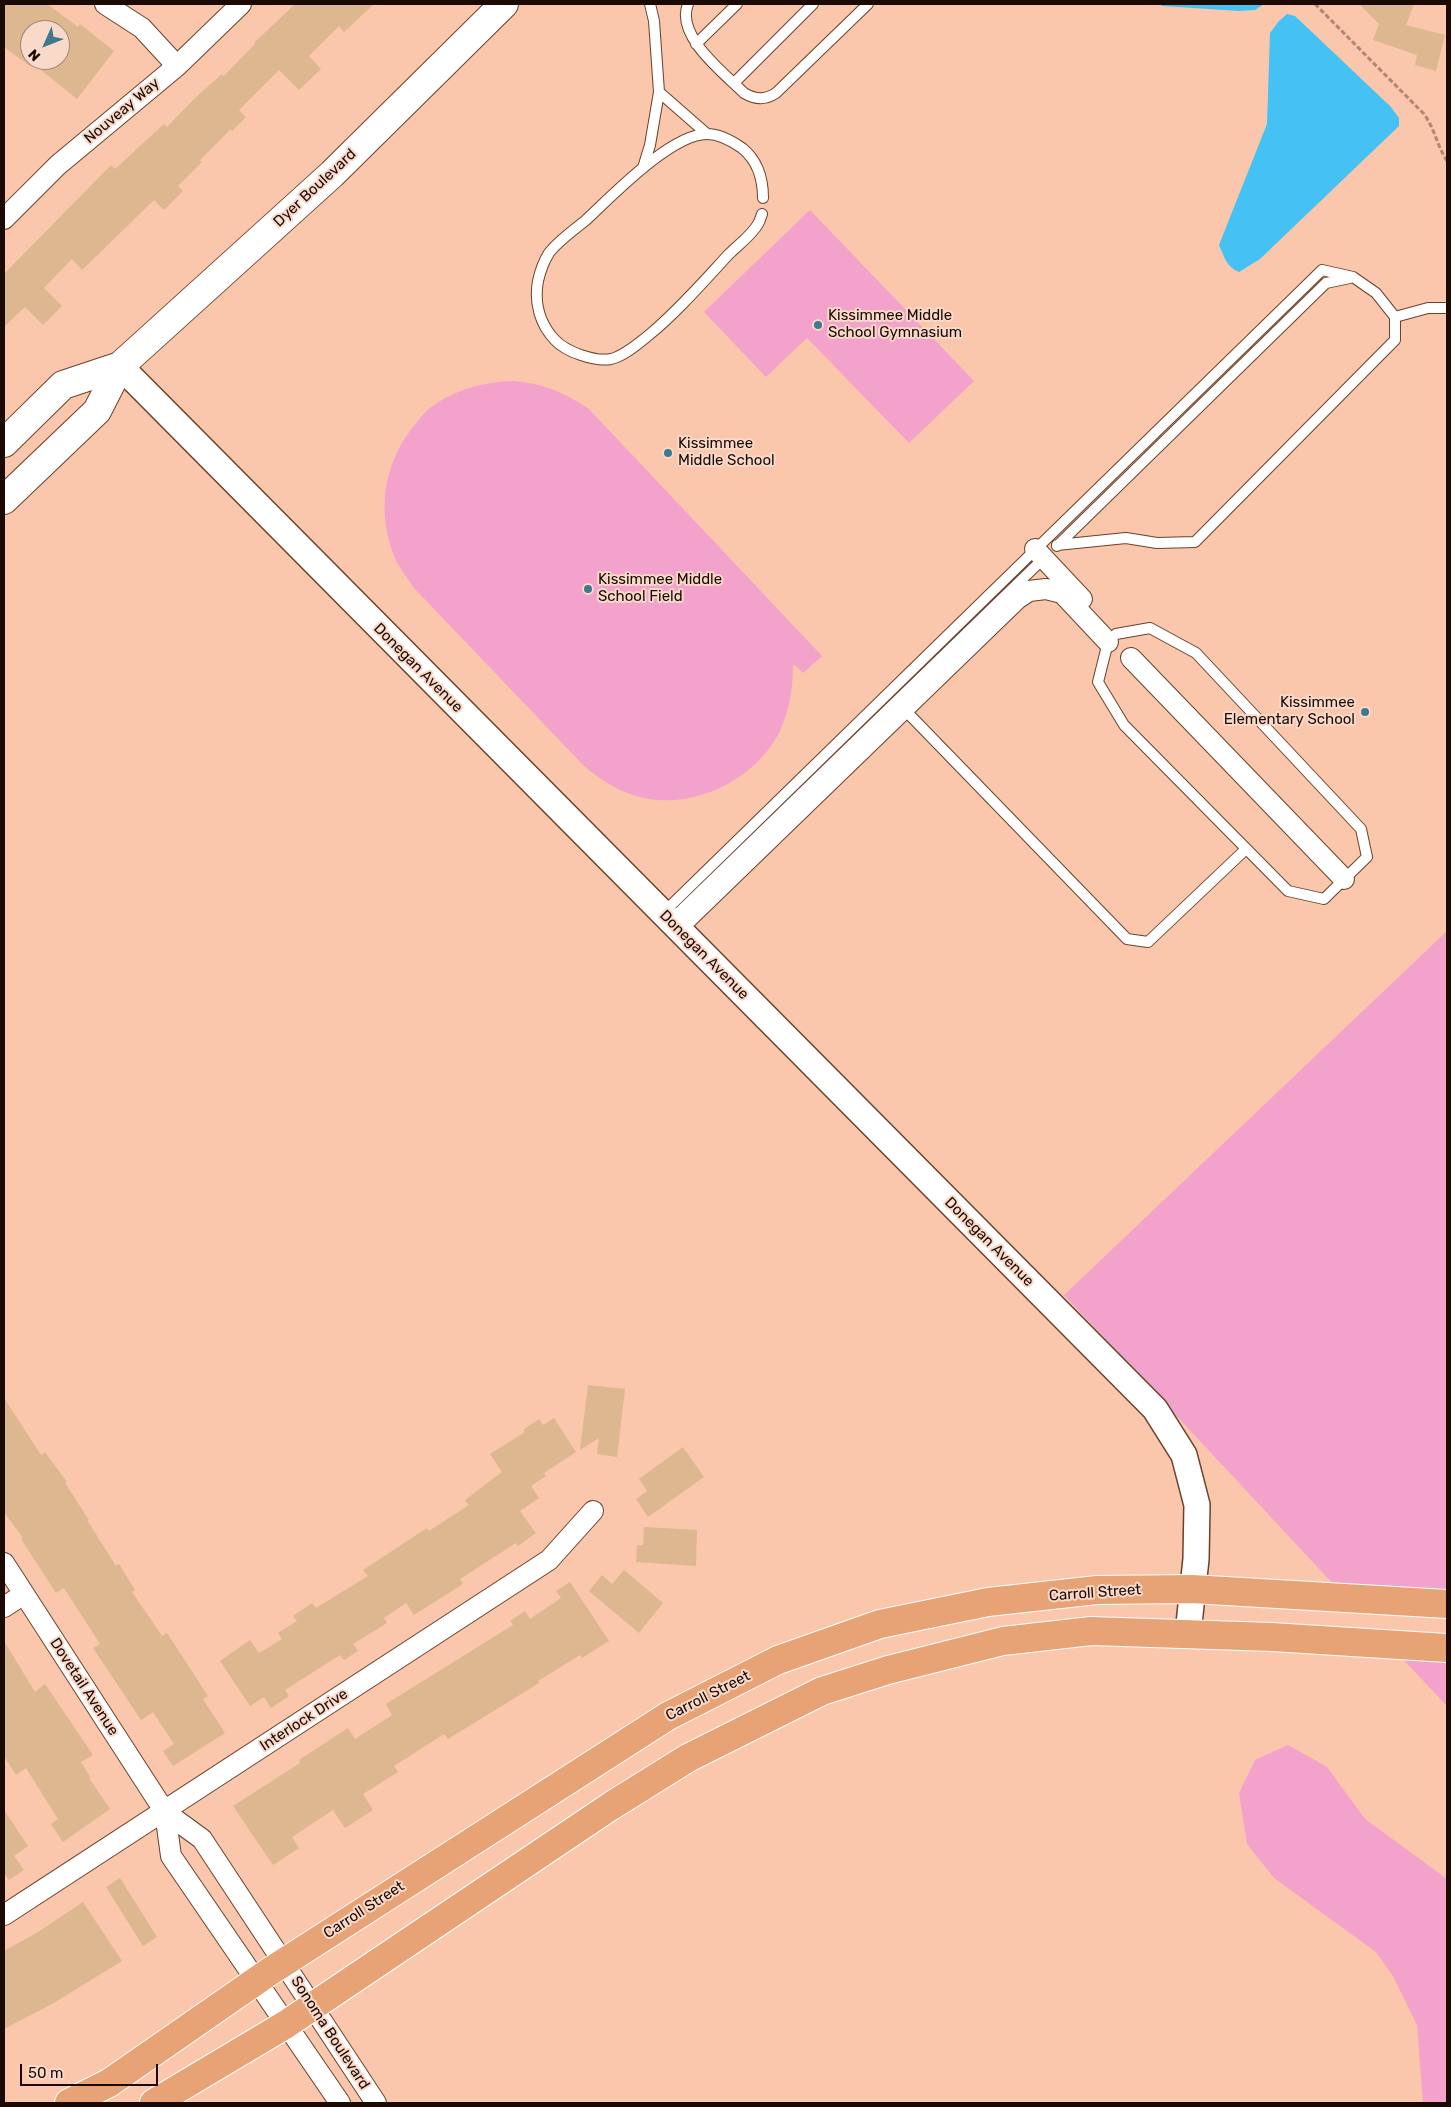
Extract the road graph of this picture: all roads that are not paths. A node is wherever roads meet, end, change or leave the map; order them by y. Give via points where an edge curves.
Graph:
1 (106, 4) edge
2 (241, 4) edge
3 (504, 4) edge
4 (650, 4) edge
5 (688, 4) edge
6 (737, 4) edge
7 (813, 4) edge
8 (868, 4) edge
9 (696, 44) junction
10 (177, 66) junction
11 (734, 83) junction
12 (659, 92) junction
13 (707, 134) junction
14 (643, 168) junction
15 (763, 198) dead end
16 (762, 214) dead end
17 (4, 219) edge
18 (1353, 277) junction
19 (1447, 308) edge
20 (1395, 317) junction
21 (120, 366) junction
22 (4, 443) edge
23 (4, 500) edge
24 (1045, 551) junction
25 (1112, 638) junction
26 (1131, 658) dead end
27 (888, 693) junction
28 (900, 705) junction
29 (1246, 849) junction
30 (1344, 879) junction
31 (670, 921) junction
32 (593, 1511) dead end
33 (4, 1563) edge
34 (1192, 1589) junction
35 (24, 1594) junction
36 (1447, 1604) edge
37 (4, 1607) edge
38 (1188, 1633) junction
39 (1447, 1648) edge
40 (165, 1812) junction
41 (4, 1915) edge
42 (284, 1962) junction
43 (256, 1981) junction
44 (311, 2006) junction
45 (285, 2024) junction
46 (69, 2103) edge
47 (154, 2103) edge
48 (340, 2103) edge
49 (376, 2103) edge

1 - 10 street via 142,28
2 - 10 street, Nouveay Way
3 - 21 main road, Dyer Boulevard via 332,174
4 - 12 lane
5 - 9 lane via 688,32
6 - 9 lane
7 - 11 lane
8 - 11 lane via 770,96 764,99 750,97
9 - 11 lane
10 - 17 street, Nouveay Way via 58,165
12 - 13 lane
12 - 14 lane
13 - 14 lane via 684,140
13 - 15 lane via 730,139 748,153 763,183
14 - 16 lane via 550,252 543,264 538,281 539,314 545,329 559,344 575,353 611,358 630,349 650,334 758,225
18 - 20 lane via 1376,293
18 - 24 lane via 1326,283
18 - 24 lane via 1322,270
19 - 20 lane via 1428,308
20 - 24 lane via 1396,340 1195,542 1157,543 1126,538
21 - 22 main road, Dyer Boulevard via 63,385
21 - 23 main road, Dyer Boulevard via 98,411
21 - 31 street, Donegan Avenue
24 - 25 street
24 - 27 lane
24 - 28 lane
25 - 28 street via 1062,593 1046,589 1029,591
25 - 29 lane via 1098,682 1124,725
25 - 30 lane via 1150,628 1196,653 1361,829 1368,858
26 - 30 street
27 - 28 lane
27 - 31 lane
28 - 29 lane via 1127,939 1148,942
28 - 31 street
29 - 30 lane via 1288,890 1324,899
31 - 34 street, Donegan Avenue via 1155,1409 1184,1455 1196,1505 1196,1559
32 - 40 street, Interlock Drive via 549,1560
33 - 35 street, Dovetail Avenue
34 - 36 main road, Carroll Street
34 - 38 street, Donegan Avenue
34 - 42 main road, Carroll Street via 1098,1590 988,1602 880,1624 778,1660 668,1716
35 - 37 street
35 - 40 street, Dovetail Avenue
38 - 39 main road
38 - 44 main road via 1091,1631 1004,1641 888,1670 822,1691 688,1758
40 - 41 street, Interlock Drive
40 - 42 street, Dovetail Avenue via 202,1839
40 - 43 street, Dovetail Avenue via 171,1856
42 - 43 main road, Carroll Street
42 - 44 street, Sonoma Boulevard
43 - 45 street, Sonoma Boulevard
43 - 46 main road, Carroll Street via 110,2083
44 - 45 main road
44 - 49 street, Sonoma Boulevard
45 - 47 main road
45 - 48 street, Sonoma Boulevard

